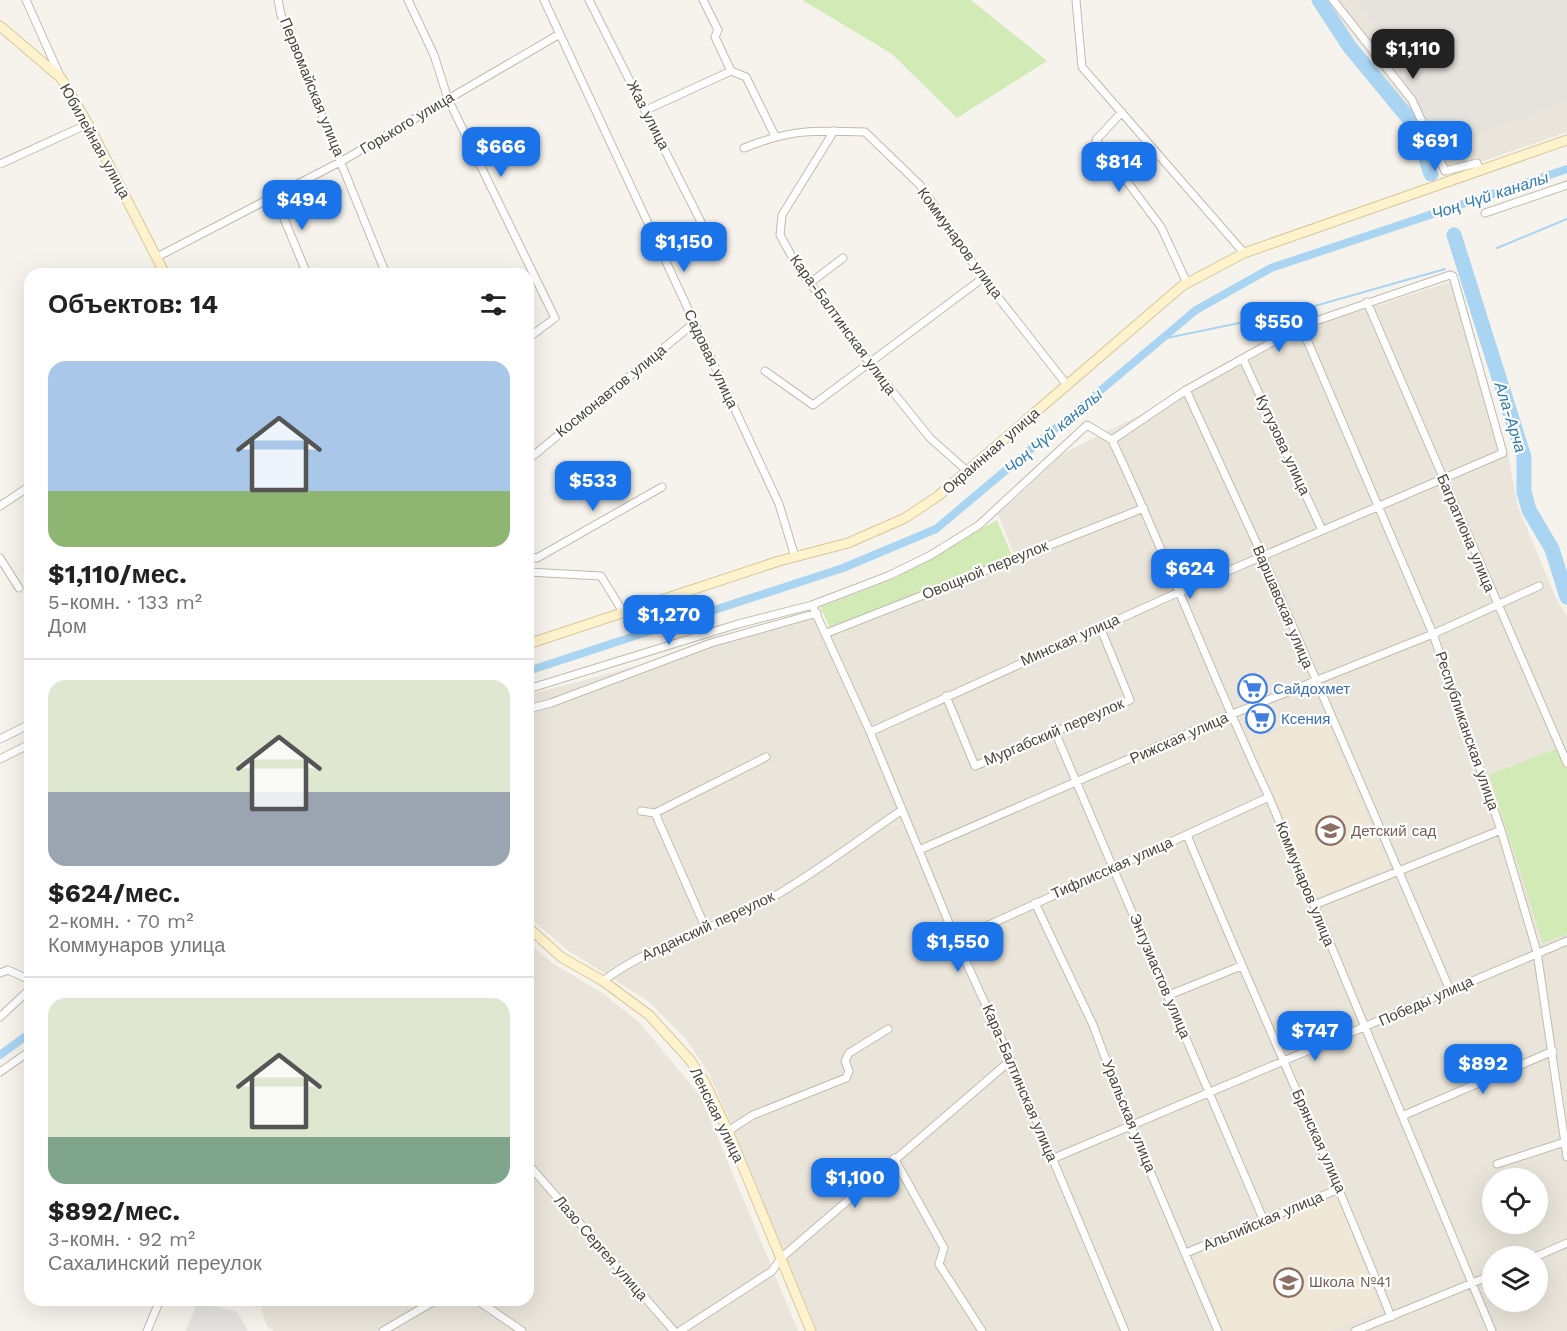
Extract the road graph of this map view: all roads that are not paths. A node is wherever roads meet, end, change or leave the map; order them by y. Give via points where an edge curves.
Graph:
1 (26, 0) edge
2 (278, 0) edge
3 (408, 0) edge
4 (544, 0) edge
5 (590, 0) edge
6 (703, 0) edge
7 (1076, 0) edge
8 (1333, 0) edge
9 (0, 26) edge
10 (558, 35) junction
11 (731, 71) junction
12 (61, 78) junction
13 (448, 99) junction
14 (646, 110) junction
15 (1122, 112) junction
16 (88, 124) junction
17 (834, 131) junction
18 (775, 136) junction
19 (1567, 140) edge
20 (744, 148) dead end
21 (342, 161) junction
22 (0, 164) edge
23 (1480, 171) junction
24 (1567, 185) edge
25 (275, 197) junction
26 (1485, 213) dead end
27 (705, 230) dead end
28 (1244, 253) junction
29 (157, 257) junction
30 (843, 258) dead end
31 (162, 268) edge
32 (305, 268) edge
33 (384, 268) edge
34 (531, 268) edge
35 (534, 275) edge
36 (983, 278) junction
37 (810, 283) junction
38 (1187, 283) junction
39 (1367, 302) junction
40 (694, 323) junction
41 (1301, 326) junction
42 (534, 334) edge
43 (1243, 359) junction
44 (869, 363) junction
45 (765, 371) dead end
46 (1067, 385) junction
47 (1186, 390) junction
48 (1112, 440) junction
49 (534, 455) edge
50 (967, 471) junction
51 (1443, 479) junction
52 (662, 488) dead end
53 (24, 490) edge
54 (0, 506) edge
55 (1379, 506) junction
56 (1144, 508) junction
57 (1323, 530) junction
58 (1262, 555) junction
59 (795, 557) junction
60 (0, 558) edge
61 (534, 558) edge
62 (534, 572) edge
63 (1539, 586) dead end
64 (19, 588) dead end
65 (1179, 592) junction
66 (812, 604) junction
67 (1497, 606) junction
68 (624, 612) junction
69 (817, 613) junction
70 (1100, 627) junction
71 (827, 633) junction
72 (1433, 634) junction
73 (534, 642) edge
74 (1314, 681) junction
75 (534, 687) edge
76 (946, 696) junction
77 (534, 707) edge
78 (1230, 715) junction
79 (24, 727) edge
80 (870, 732) junction
81 (1055, 732) junction
82 (0, 739) edge
83 (24, 747) edge
84 (766, 757) dead end
85 (0, 759) edge
86 (1567, 763) edge
87 (1077, 783) junction
88 (1269, 797) junction
89 (902, 810) junction
90 (641, 811) dead end
91 (655, 813) junction
92 (1501, 830) junction
93 (1187, 835) junction
94 (919, 850) junction
95 (1114, 867) junction
96 (1397, 871) junction
97 (1035, 903) junction
98 (1314, 905) junction
99 (706, 929) junction
100 (534, 932) edge
101 (956, 940) junction
102 (1567, 941) edge
103 (1537, 952) junction
104 (1241, 966) junction
105 (0, 973) edge
106 (24, 977) edge
107 (603, 981) junction
108 (1450, 990) junction
109 (24, 995) edge
110 (1169, 995) junction
111 (0, 1017) edge
112 (1364, 1028) junction
113 (888, 1029) dead end
114 (1553, 1051) junction
115 (24, 1055) edge
116 (1011, 1060) junction
117 (1283, 1061) junction
118 (0, 1072) edge
119 (1209, 1091) junction
120 (1402, 1116) junction
121 (1130, 1124) junction
122 (728, 1131) junction
123 (1565, 1142) junction
124 (1567, 1156) edge
125 (894, 1158) junction
126 (1052, 1159) junction
127 (1497, 1164) dead end
128 (534, 1171) edge
129 (1341, 1188) junction
130 (1264, 1221) junction
131 (1567, 1243) edge
132 (1548, 1251) edge
133 (1186, 1253) junction
134 (781, 1258) junction
135 (1482, 1280) edge
136 (1472, 1284) junction
137 (157, 1306) edge
138 (426, 1306) edge
139 (486, 1306) edge
140 (1391, 1317) junction
141 (147, 1331) edge
142 (383, 1331) edge
143 (522, 1331) edge
144 (674, 1331) edge
145 (680, 1331) edge
146 (811, 1331) edge
147 (982, 1331) edge
148 (1125, 1331) edge
149 (1218, 1331) edge
150 (1355, 1331) edge
151 (1492, 1331) edge

1 - 12 street
2 - 21 street, Первомайская улица
3 - 13 street via 434,55
4 - 10 street, Садовая улица
5 - 14 street, Жаз улица
6 - 11 street
7 - 15 street via 1082,67
8 - 23 street via 1412,100 1445,171 1476,163
9 - 12 street, Юбилейная улица
10 - 13 street, Горького улица
10 - 40 street, Садовая улица
11 - 14 street
11 - 18 street via 746,77
12 - 16 street, Юбилейная улица
13 - 21 street, Горького улица
13 - 34 street
14 - 27 street, Жаз улица
15 - 28 street
15 - 38 street via 1096,140 1161,227
16 - 22 street
16 - 29 street, Юбилейная улица
17 - 18 street, Коммунаров улица
17 - 36 street, Коммунаров улица via 865,132 920,185
17 - 37 street, Кара-Балтинская улица via 782,215 780,235
18 - 20 street, Коммунаров улица
19 - 23 street, Окраинная улица
21 - 25 street, Горького улица
21 - 33 street, Первомайская улица
23 - 28 street, Окраинная улица
24 - 26 street
25 - 29 street, Горького улица
25 - 32 street
28 - 38 street, Окраинная улица
29 - 31 street, Юбилейная улица
30 - 37 street
35 - 42 street via 555,318
36 - 44 street
36 - 46 street, Коммунаров улица
37 - 44 street, Кара-Балтинская улица
38 - 46 street, Окраинная улица
39 - 41 street
39 - 51 street, Багратиона улица
39 - 51 street, Минская улица via 1453,276 1503,453
40 - 49 street, Космонавтов улица
40 - 59 street, Садовая улица via 780,504
41 - 43 street
41 - 55 street, Республиканская улица
43 - 47 street
43 - 57 street, Кутузова улица
44 - 45 street via 813,405
44 - 50 street, Кара-Балтинская улица via 930,438
46 - 50 street, Окраинная улица
47 - 48 street
47 - 58 street, Варшавская улица
48 - 56 street, Коммунаров улица
48 - 66 street via 1087,425 979,525 888,576
50 - 59 street, Окраинная улица via 905,519 848,543
51 - 55 street, Минская улица
51 - 67 street, Багратиона улица
52 - 61 street
53 - 54 street
55 - 57 street, Минская улица
55 - 72 street, Республиканская улица
56 - 65 street, Коммунаров улица
56 - 71 street, Овощной переулок
57 - 58 street, Минская улица
58 - 65 street, Минская улица
58 - 74 street, Варшавская улица
59 - 68 street, Окраинная улица
60 - 64 street
62 - 68 street via 601,576
63 - 67 street, Рижская улица
65 - 70 street, Минская улица
65 - 78 street, Коммунаров улица
66 - 69 street, Кара-Балтинская улица
66 - 75 street
67 - 72 street, Рижская улица
67 - 86 street, Багратиона улица
68 - 73 street, Окраинная улица
69 - 71 street, Кара-Балтинская улица
69 - 77 street via 711,644
70 - 76 street, Минская улица
70 - 81 street, Мургабский переулок via 1130,700
71 - 80 street, Кара-Балтинская улица
72 - 74 street, Рижская улица
72 - 92 street, Республиканская улица
74 - 78 street, Рижская улица
74 - 96 street, Варшавская улица
76 - 80 street, Минская улица
76 - 81 street, Мургабский переулок via 975,766
78 - 87 street, Рижская улица
78 - 88 street, Коммунаров улица
79 - 82 street
80 - 89 street, Кара-Балтинская улица
81 - 87 street, Энтузиастов улица
83 - 85 street
84 - 91 street
87 - 94 street, Рижская улица
87 - 95 street, Энтузиастов улица
88 - 93 street, Тифлисская улица
88 - 98 street, Коммунаров улица
89 - 94 street, Кара-Балтинская улица
89 - 99 street, Алданский переулок via 769,900
90 - 91 street
91 - 99 street
92 - 96 street
92 - 103 street, Республиканская улица
93 - 95 street, Тифлисская улица
93 - 104 street, Брянская улица
94 - 101 street, Кара-Балтинская улица
95 - 97 street, Тифлисская улица
95 - 110 street, Энтузиастов улица
96 - 98 street
96 - 108 street, Варшавская улица
97 - 101 street, Тифлисская улица
97 - 121 street, Уральская улица via 1093,1025
98 - 112 street, Коммунаров улица
99 - 107 street, Алданский переулок via 646,953
100 - 107 street, Ленская улица via 561,957
101 - 116 street, Кара-Балтинская улица
102 - 103 street, Победы улица
103 - 108 street, Победы улица
103 - 114 street, Республиканская улица
104 - 110 street
104 - 117 street, Брянская улица
105 - 106 street via 8,970
107 - 122 street, Ленская улица via 649,1015 676,1042 704,1081
108 - 112 street, Победы улица
109 - 111 street
110 - 119 street, Энтузиастов улица
112 - 117 street, Победы улица
112 - 120 street, Коммунаров улица
113 - 122 street via 849,1053 845,1061 849,1071 846,1078 753,1115
114 - 120 street
114 - 123 street, Республиканская улица
115 - 118 street
116 - 125 street
116 - 126 street, Кара-Балтинская улица
117 - 119 street, Победы улица
117 - 129 street, Брянская улица
119 - 121 street, Победы улица
119 - 130 street, Энтузиастов улица
120 - 136 street, Коммунаров улица
121 - 126 street, Победы улица
121 - 133 street, Уральская улица
122 - 134 street, Ленская улица
123 - 124 street, Республиканская улица
123 - 127 street
125 - 134 street
125 - 147 street via 944,1248 939,1264
126 - 148 street, Кара-Балтинская улица
128 - 144 street, Лазо Сергея улица
129 - 130 street, Альпийская улица
129 - 140 street, Брянская улица
130 - 133 street, Альпийская улица
131 - 132 street
133 - 149 street, Уральская улица
134 - 145 street via 772,1271
134 - 146 street, Ленская улица
135 - 136 street
136 - 140 street
136 - 151 street, Коммунаров улица
137 - 141 street
138 - 142 street
139 - 143 street
140 - 150 street

